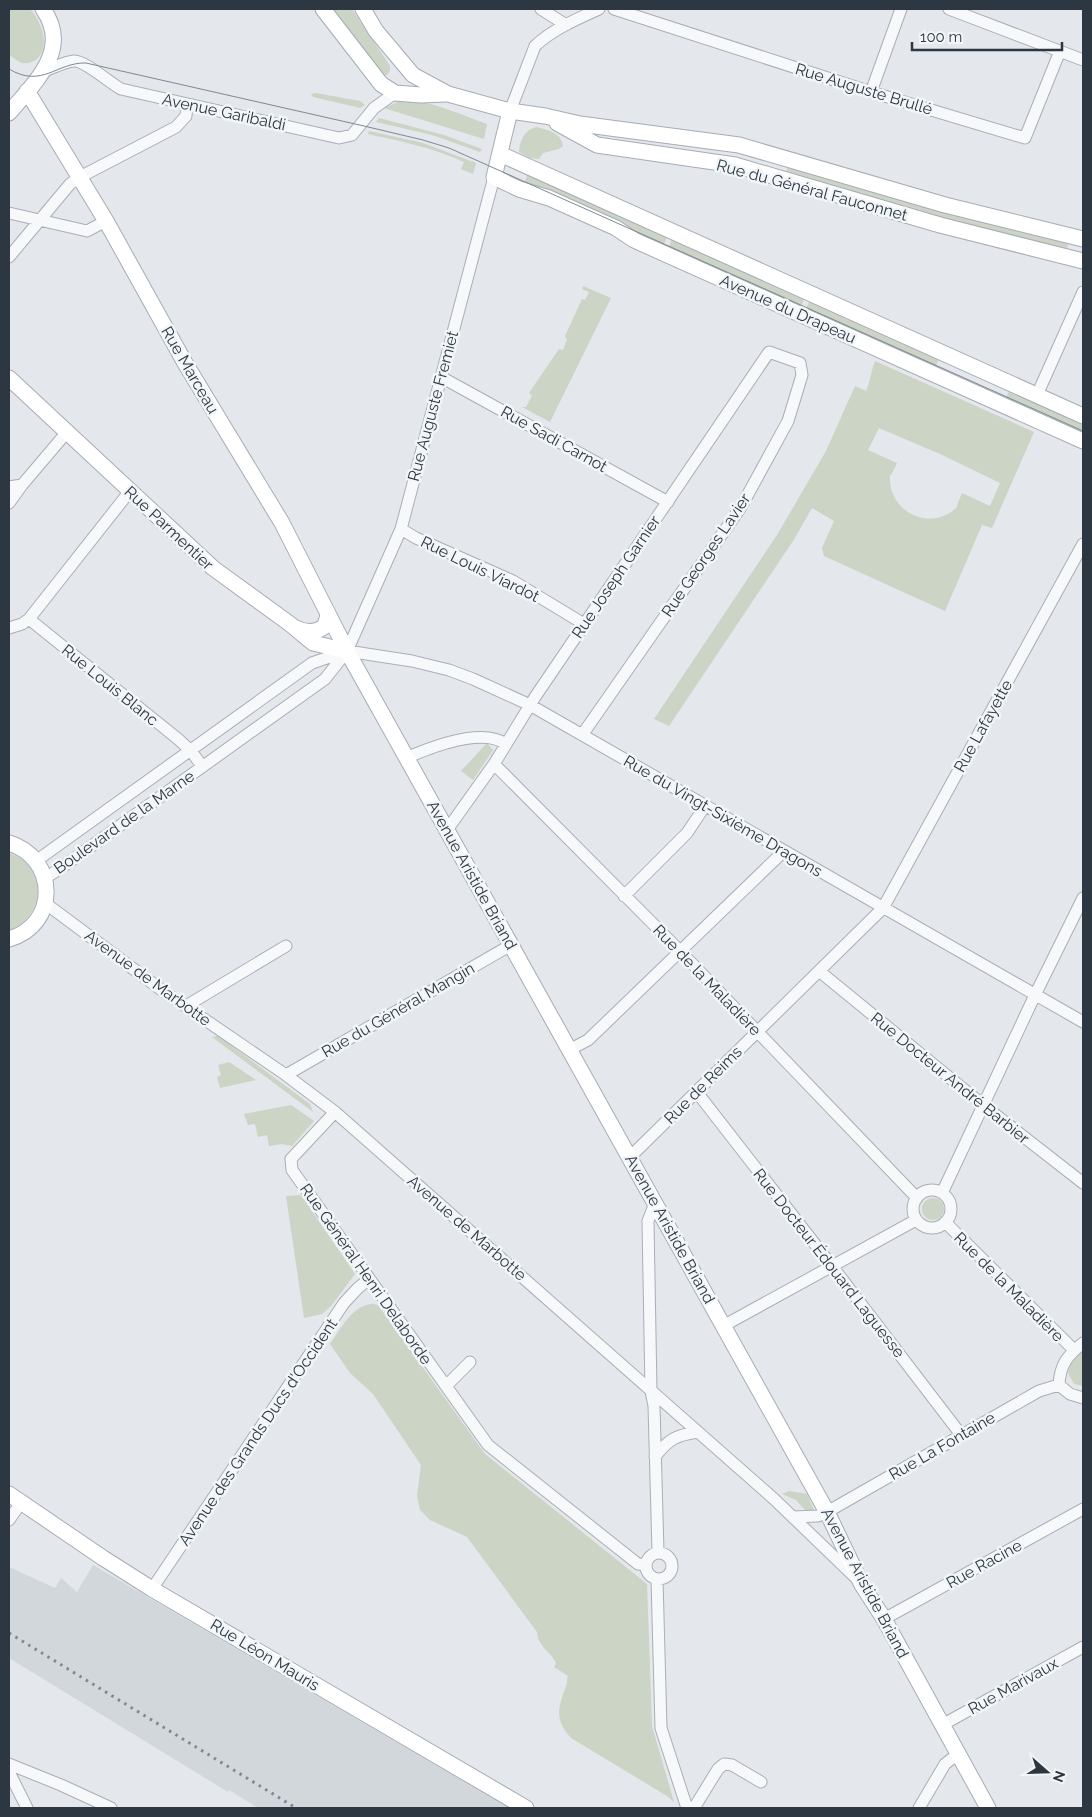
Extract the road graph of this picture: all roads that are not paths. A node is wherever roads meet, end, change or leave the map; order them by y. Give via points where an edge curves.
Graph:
1 (43, 9) edge
2 (323, 9) edge
3 (362, 9) edge
4 (541, 9) edge
5 (599, 9) edge
6 (614, 9) edge
7 (901, 9) edge
8 (949, 9) edge
9 (566, 25) junction
10 (1060, 51) junction
11 (1083, 60) edge
12 (44, 71) junction
13 (413, 75) junction
14 (27, 91) junction
15 (871, 92) junction
16 (399, 93) junction
17 (442, 94) junction
18 (187, 104) junction
19 (9, 113) edge
20 (545, 116) junction
21 (509, 118) junction
22 (500, 154) junction
23 (80, 177) junction
24 (494, 178) junction
25 (9, 213) edge
26 (39, 221) junction
27 (106, 221) junction
28 (1083, 239) edge
29 (9, 257) edge
30 (1083, 261) edge
31 (1083, 292) edge
32 (800, 363) joint
33 (441, 377) junction
34 (9, 378) edge
35 (1037, 395) junction
36 (1083, 416) edge
37 (67, 432) junction
38 (1083, 441) edge
39 (22, 485) junction
40 (9, 487) edge
41 (130, 491) junction
42 (668, 502) junction
43 (9, 503) edge
44 (401, 529) junction
45 (1083, 544) edge
46 (328, 615) junction
47 (29, 620) junction
48 (290, 624) junction
49 (584, 624) junction
50 (9, 628) edge
51 (347, 651) junction
52 (530, 705) junction
53 (582, 735) junction
54 (506, 744) junction
55 (191, 751) junction
56 (406, 758) junction
57 (494, 764) junction
58 (202, 766) junction
59 (705, 806) junction
60 (447, 830) junction
61 (9, 842) edge
62 (784, 851) junction
63 (36, 861) junction
64 (44, 878) junction
65 (624, 896) junction
66 (1083, 898) edge
67 (45, 903) junction
68 (883, 908) junction
69 (9, 939) edge
70 (511, 945) junction
71 (286, 946) dead end
72 (680, 951) junction
73 (819, 971) junction
74 (1035, 996) junction
75 (186, 1006) junction
76 (1083, 1022) edge
77 (757, 1031) junction
78 (569, 1050) junction
79 (286, 1075) junction
80 (696, 1091) junction
81 (983, 1105) junction
82 (335, 1112) junction
83 (630, 1157) junction
84 (1083, 1183) edge
85 (942, 1193) junction
86 (917, 1198) junction
87 (654, 1203) junction
88 (916, 1220) junction
89 (945, 1222) junction
90 (832, 1266) junction
91 (369, 1279) junction
92 (723, 1326) junction
93 (1083, 1343) edge
94 (1074, 1350) junction
95 (470, 1362) dead end
96 (1059, 1385) junction
97 (446, 1386) junction
98 (651, 1390) junction
99 (1083, 1398) edge
100 (698, 1432) junction
101 (962, 1436) junction
102 (656, 1457) junction
103 (15, 1499) edge
104 (1083, 1509) edge
105 (827, 1512) junction
106 (793, 1517) junction
107 (9, 1520) edge
108 (658, 1552) junction
109 (646, 1565) junction
110 (657, 1579) junction
111 (862, 1584) junction
112 (152, 1589) junction
113 (884, 1619) junction
114 (1083, 1646) edge
115 (942, 1725) junction
116 (958, 1754) junction
117 (9, 1764) edge
118 (9, 1772) edge
119 (761, 1782) dead end
120 (26, 1808) edge
121 (111, 1808) edge
122 (526, 1808) edge
123 (687, 1808) edge
124 (694, 1808) edge
125 (919, 1808) edge
126 (988, 1808) edge

1 - 12 main road via 53,38
2 - 16 main road via 381,84
3 - 13 main road
4 - 9 street
5 - 9 street
6 - 15 street, Rue Auguste Brullé
7 - 15 street
8 - 10 street
9 - 21 street via 535,46
10 - 11 street
10 - 15 street, Rue Auguste Brullé via 1025,138
12 - 14 main road
12 - 18 street, Avenue Garibaldi via 78,61 121,89
13 - 16 main road
13 - 17 main road, Rue du Général Fauconnet
14 - 19 main road
14 - 23 main road, Rue Marceau
16 - 17 main road
16 - 18 street, Avenue Garibaldi via 374,108 352,135 339,138
17 - 21 main road, Rue du Général Fauconnet via 447,104
18 - 23 street via 186,116 176,127
20 - 21 main road, Rue du Général Fauconnet
20 - 28 main road, Rue du Général Fauconnet via 580,124 739,145 945,205
20 - 30 main road, Rue du Général Fauconnet via 597,145 735,165 940,225
21 - 22 main road, Rue Auguste Fremiet
22 - 24 main road, Rue Auguste Fremiet
22 - 35 main road, Avenue du Drapeau
23 - 26 street via 70,184
23 - 27 main road, Rue Marceau
24 - 33 street, Rue Auguste Fremiet
24 - 38 main road, Avenue du Drapeau via 550,198 616,228 634,240
25 - 26 street
26 - 27 street via 87,231
26 - 29 street
27 - 46 main road, Rue Marceau via 185,364 282,523
31 - 35 street
32 - 42 street, Rue Joseph Garnier via 769,352
32 - 53 street, Rue Georges Lavier via 802,376 788,421 741,507
33 - 42 street, Rue Sadi Carnot
33 - 44 street, Rue Auguste Fremiet
34 - 37 main road, Rue Parmentier
35 - 36 main road, Avenue du Drapeau
37 - 39 street
37 - 41 main road, Rue Parmentier
39 - 40 street
39 - 43 street
41 - 47 street
41 - 48 main road, Rue Parmentier via 213,568
42 - 49 street, Rue Joseph Garnier
44 - 49 street, Rue Louis Viardot via 513,581
44 - 51 street, Rue Auguste Fremiet
45 - 68 street, Rue Lafayette
46 - 48 main road via 325,626 316,631 301,631
46 - 51 main road, Rue Marceau
47 - 50 street
47 - 55 street, Rue Louis Blanc
48 - 51 main road, Rue Parmentier via 313,644
49 - 52 street, Rue Joseph Garnier
51 - 52 street, Rue du Vingt-Sixième Dragons via 449,670
51 - 55 street, Boulevard de la Marne via 312,663
51 - 56 main road, Avenue Aristide Briand
51 - 58 street, Boulevard de la Marne via 325,679
52 - 53 street, Rue du Vingt-Sixième Dragons
52 - 54 street, Rue Joseph Garnier
53 - 59 street, Rue du Vingt-Sixième Dragons
54 - 56 street via 499,739 482,737 453,742
54 - 57 street, Rue Joseph Garnier
55 - 58 street, Boulevard de la Marne
55 - 63 street, Boulevard de la Marne
56 - 60 main road, Avenue Aristide Briand
57 - 60 street, Rue Joseph Garnier
57 - 65 street, Rue de la Maladière
58 - 64 street, Boulevard de la Marne
59 - 62 street, Rue du Vingt-Sixième Dragons
59 - 65 street via 687,833
60 - 70 main road, Avenue Aristide Briand
61 - 63 main road
62 - 68 street, Rue du Vingt-Sixième Dragons
62 - 72 street
63 - 64 main road
64 - 67 main road
65 - 72 street, Rue de la Maladière
66 - 74 street
67 - 69 main road via 30,927
67 - 75 street, Avenue de Marbotte
68 - 73 street, Rue de Reims
68 - 74 street, Rue du Vingt-Sixième Dragons
70 - 78 main road, Avenue Aristide Briand
70 - 79 street, Rue du Général Mangin
71 - 75 street
72 - 77 street, Rue de la Maladière
72 - 78 street via 588,1040
73 - 77 street, Rue de Reims
73 - 81 street, Rue Docteur André Barbier
74 - 76 street, Rue du Vingt-Sixième Dragons
74 - 81 street
75 - 79 street, Avenue de Marbotte
77 - 80 street, Rue de Reims
77 - 86 street, Rue de la Maladière
78 - 83 main road, Avenue Aristide Briand
79 - 82 street, Avenue de Marbotte
80 - 83 street, Rue de Reims
80 - 90 street, Rue Docteur Édouard Laguesse
81 - 84 street, Rue Docteur André Barbier
81 - 85 street
82 - 91 street, Rue Général Henri Delaborde via 291,1160 292,1170
82 - 98 street, Avenue de Marbotte
83 - 87 main road, Avenue Aristide Briand
85 - 86 street via 927,1191
85 - 89 street via 950,1204 950,1216
86 - 88 street via 913,1209
87 - 92 main road, Avenue Aristide Briand
87 - 98 street via 648,1221
88 - 89 street via 932,1228
88 - 90 street
89 - 94 street, Rue de la Maladière
90 - 92 street
90 - 101 street, Rue Docteur Édouard Laguesse
91 - 97 street, Rue Général Henri Delaborde
91 - 112 street, Avenue des Grands Ducs d'Occident via 344,1303
92 - 105 main road, Avenue Aristide Briand
93 - 94 street
94 - 96 street via 1065,1361
95 - 97 street
96 - 99 street via 1070,1394
96 - 101 street, Rue La Fontaine via 1039,1391
97 - 109 street, Rue Général Henri Delaborde via 488,1445 638,1564
98 - 100 street, Avenue de Marbotte
98 - 102 street
100 - 102 street via 673,1439
100 - 106 street, Avenue de Marbotte
101 - 105 street, Rue La Fontaine
102 - 108 street
103 - 107 street
103 - 112 main road, Rue Léon Mauris
104 - 113 street, Rue Racine
105 - 106 street, Rue La Fontaine via 818,1516
105 - 111 main road, Avenue Aristide Briand
106 - 111 street, Avenue de Marbotte
108 - 109 street via 648,1558
108 - 110 street via 667,1555 672,1567 669,1575
109 - 110 street via 650,1576
110 - 123 street via 661,1728
111 - 113 main road, Avenue Aristide Briand
112 - 122 main road, Rue Léon Mauris
113 - 115 main road, Avenue Aristide Briand
114 - 115 street, Rue Marivaux
115 - 116 main road, Avenue Aristide Briand
116 - 125 street via 945,1764
116 - 126 main road, Avenue Aristide Briand
117 - 121 street
118 - 120 street
119 - 124 street via 732,1765 724,1764

